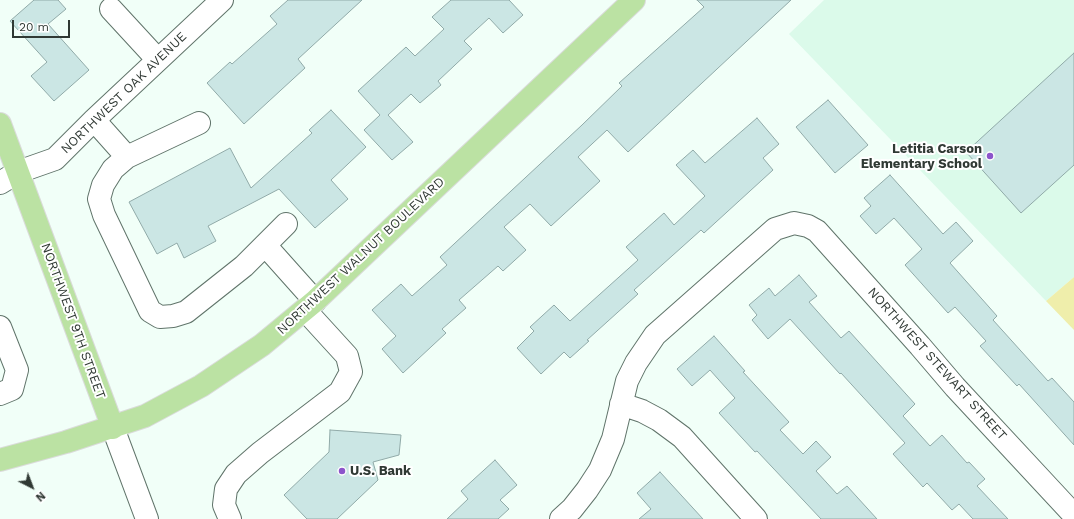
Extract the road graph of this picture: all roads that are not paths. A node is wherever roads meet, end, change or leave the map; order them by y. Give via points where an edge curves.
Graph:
1 (222, 0) edge
2 (634, 0) edge
3 (111, 9) dead end
4 (158, 60) junction
5 (94, 120) junction
6 (199, 123) dead end
7 (0, 124) edge
8 (126, 157) junction
9 (9, 177) edge
10 (286, 224) dead end
11 (265, 245) junction
12 (310, 305) junction
13 (0, 327) edge
14 (0, 394) edge
15 (621, 404) junction
16 (113, 428) junction
17 (0, 460) edge
18 (1074, 515) edge
19 (147, 519) edge
20 (230, 519) edge
21 (561, 519) edge
22 (756, 519) edge

1 - 4 street, NORTHWEST OAK AVENUE
2 - 12 main road, NORTHWEST WALNUT BOULEVARD
3 - 4 street
4 - 5 street, NORTHWEST OAK AVENUE
5 - 8 street
5 - 9 street, NORTHWEST OAK AVENUE via 55,159
6 - 8 street
7 - 9 main road, NORTHWEST 9TH STREET
8 - 11 street via 112,169 99,199 104,215 150,311 160,317 186,312 244,266
9 - 16 main road, NORTHWEST 9TH STREET
10 - 11 street
11 - 12 street
12 - 16 main road, NORTHWEST WALNUT BOULEVARD via 262,345 201,386 145,416
12 - 20 street via 347,356 351,372 340,392 236,474 226,489 224,505
13 - 14 street via 17,370 12,389
15 - 18 street, NORTHWEST STEWART STREET via 627,381 655,335 775,229 794,223 808,226 817,231 955,387
15 - 21 street via 613,439 600,470 572,509
15 - 22 street via 659,420 682,437
16 - 17 main road, NORTHWEST WALNUT BOULEVARD
16 - 19 street, NORTHWEST 9TH STREET

